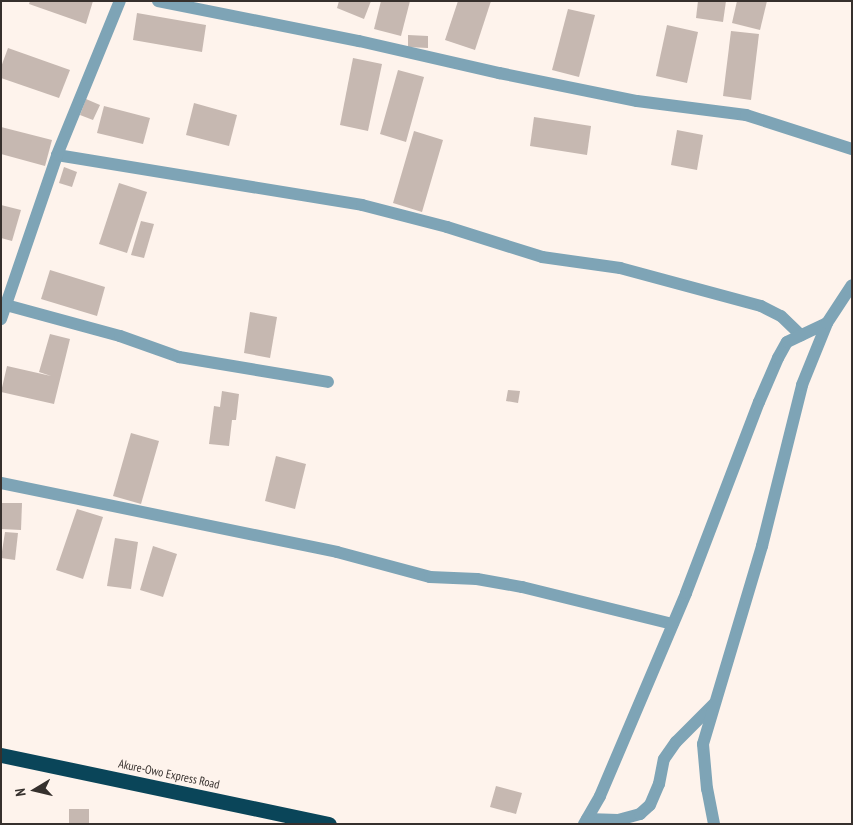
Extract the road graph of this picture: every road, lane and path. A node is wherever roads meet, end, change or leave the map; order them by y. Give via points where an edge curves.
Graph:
1 (120, 1) edge
2 (158, 1) edge
3 (852, 149) edge
4 (58, 155) junction
5 (852, 284) edge
6 (6, 306) junction
7 (1, 319) edge
8 (827, 323) junction
9 (801, 335) junction
10 (328, 382) dead end
11 (1, 483) edge
12 (673, 624) junction
13 (716, 702) junction
14 (1, 755) edge
15 (586, 821) edge
16 (329, 824) edge
17 (714, 824) edge

1 - 4 street
2 - 3 street via 637,101 746,115
4 - 6 street
4 - 9 street via 362,205 542,257 620,268 762,306 781,316
5 - 8 street
6 - 7 street
6 - 10 street via 120,336 178,357
8 - 9 street
8 - 13 street via 802,385 762,546
9 - 12 street via 787,342 762,393
11 - 12 street via 336,552 430,577 477,579 522,587
12 - 15 street via 600,796
13 - 15 street via 676,742 664,759 650,805 640,814 618,820
13 - 17 street via 703,744
14 - 16 highway, Akure-Owo Express Road

